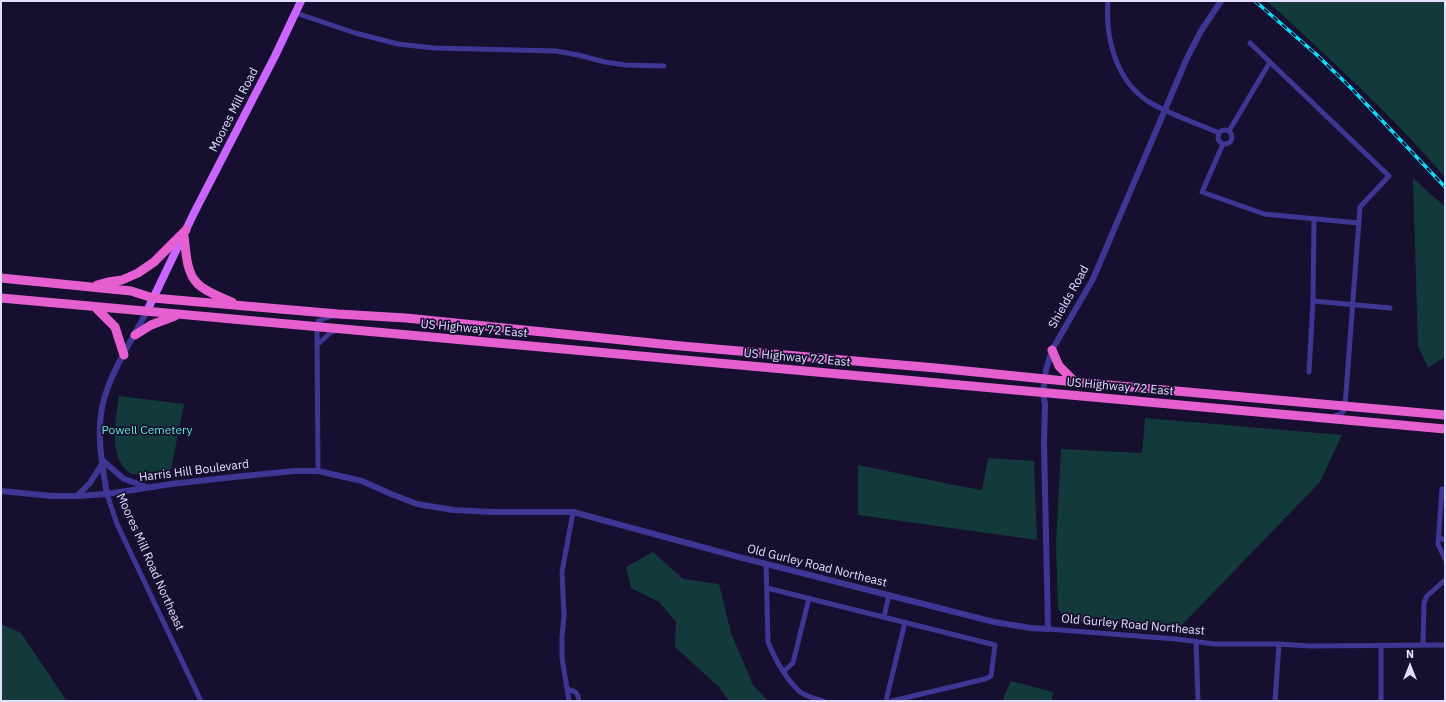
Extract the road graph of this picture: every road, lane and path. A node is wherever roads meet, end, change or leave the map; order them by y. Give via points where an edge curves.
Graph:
1 (301, 1) edge
2 (1108, 1) edge
3 (1221, 1) edge
4 (296, 13) junction
5 (1250, 43) dead end
6 (1270, 62) junction
7 (664, 66) dead end
8 (1165, 110) junction
9 (1229, 131) junction
10 (1220, 133) junction
11 (1223, 144) junction
12 (1314, 219) junction
13 (1359, 223) junction
14 (185, 233) junction
15 (1, 278) edge
16 (92, 287) junction
17 (1, 298) edge
18 (153, 298) junction
19 (1313, 301) junction
20 (1353, 304) junction
21 (237, 305) junction
22 (95, 306) junction
23 (1390, 308) dead end
24 (147, 311) junction
25 (180, 314) junction
26 (338, 314) junction
27 (317, 327) junction
28 (339, 328) junction
29 (135, 335) junction
30 (317, 345) junction
31 (1052, 350) junction
32 (124, 355) junction
33 (1309, 372) dead end
34 (1045, 378) junction
35 (1075, 382) junction
36 (1043, 393) junction
37 (1345, 406) junction
38 (1445, 415) edge
39 (1328, 418) junction
40 (1445, 429) edge
41 (102, 462) junction
42 (318, 471) junction
43 (147, 487) junction
44 (1445, 489) edge
45 (1, 492) edge
46 (106, 494) junction
47 (77, 496) junction
48 (573, 512) junction
49 (1439, 539) junction
50 (1445, 539) edge
51 (1445, 559) edge
52 (766, 564) junction
53 (1445, 580) edge
54 (767, 588) junction
55 (889, 595) junction
56 (809, 598) junction
57 (884, 617) junction
58 (905, 622) junction
59 (1048, 629) junction
60 (1196, 641) junction
61 (1279, 644) junction
62 (1382, 645) junction
63 (1422, 645) junction
64 (1445, 645) edge
65 (784, 671) junction
66 (567, 689) junction
67 (201, 701) edge
68 (569, 701) edge
69 (579, 701) edge
70 (823, 701) edge
71 (886, 701) edge
72 (892, 701) edge
73 (1198, 701) edge
74 (1275, 701) edge
75 (1380, 701) edge

1 - 4 main road, Moores Mill Road
2 - 8 street via 1108,30 1116,60 1137,91 1148,101
3 - 8 street, Shields Road via 1187,58
4 - 7 street via 398,44 434,48 556,50 604,62
4 - 14 main road, Moores Mill Road
5 - 6 street
6 - 9 street
6 - 13 street via 1389,176 1360,207
8 - 10 street
8 - 31 street, Shields Road via 1087,292
9 - 10 street via 1224,130
9 - 11 street via 1232,139
10 - 11 street via 1218,139
11 - 12 street via 1202,192 1264,214
12 - 13 street
12 - 19 street
13 - 20 street
14 - 16 highway via 138,273 122,280
14 - 18 main road, Moores Mill Road Northeast
14 - 21 highway via 188,264 197,283
15 - 16 highway, US Highway 72 East
16 - 18 highway, US Highway 72 East via 131,291
17 - 22 highway, US Highway 72 East
18 - 21 highway, US Highway 72 East
18 - 24 main road, Moores Mill Road Northeast
19 - 20 street
19 - 33 street
20 - 23 street
20 - 37 street
21 - 26 highway, US Highway 72 East
22 - 24 highway, US Highway 72 East
22 - 32 highway via 115,327
24 - 25 highway, US Highway 72 East
24 - 29 street, Moores Mill Road Northeast
25 - 27 highway, US Highway 72 East
25 - 29 highway
26 - 27 street via 318,321
26 - 34 highway, US Highway 72 East via 406,318 681,346
27 - 28 highway, US Highway 72 East
27 - 30 street
28 - 30 street
28 - 36 highway, US Highway 72 East
29 - 32 street, Moores Mill Road Northeast
30 - 42 street
31 - 34 street, Shields Road
31 - 35 highway via 1059,366
32 - 41 street, Moores Mill Road Northeast via 103,403 100,429
34 - 35 highway, US Highway 72 East
34 - 36 street, Shields Road
35 - 37 highway, US Highway 72 East
36 - 39 highway, US Highway 72 East
36 - 59 street, Shields Road
37 - 38 highway, US Highway 72 East
37 - 39 street via 1341,415
39 - 40 highway, US Highway 72 East
41 - 43 street via 124,479
41 - 46 street, Moores Mill Road Northeast
41 - 47 street via 92,479
42 - 43 street, Harris Hill Boulevard via 294,471
42 - 48 street, Old Gurley Road Northeast via 362,481 417,504 453,510
43 - 46 street, Harris Hill Boulevard
44 - 49 street via 1442,489
45 - 47 street, Harris Hill Boulevard
46 - 47 street, Harris Hill Boulevard
46 - 67 street, Moores Mill Road Northeast via 117,524
48 - 52 street, Old Gurley Road Northeast
48 - 66 street via 562,572 562,658
49 - 50 street
49 - 51 street via 1438,544
52 - 54 street
52 - 55 street, Old Gurley Road Northeast
53 - 63 street via 1427,596 1424,603
54 - 56 street
54 - 65 street via 768,642
55 - 57 street
55 - 59 street, Old Gurley Road Northeast via 994,622
56 - 57 street
56 - 65 street via 793,663
57 - 58 street
58 - 71 street
58 - 72 street via 995,645 991,676
59 - 60 street, Old Gurley Road Northeast
60 - 61 street, Old Gurley Road Northeast via 1215,644
60 - 73 street
61 - 62 street, Old Gurley Road Northeast
61 - 74 street
62 - 63 street, Old Gurley Road Northeast
62 - 75 street
63 - 64 street, Old Gurley Road Northeast
65 - 70 street via 801,693
66 - 68 street
66 - 69 street via 575,691

